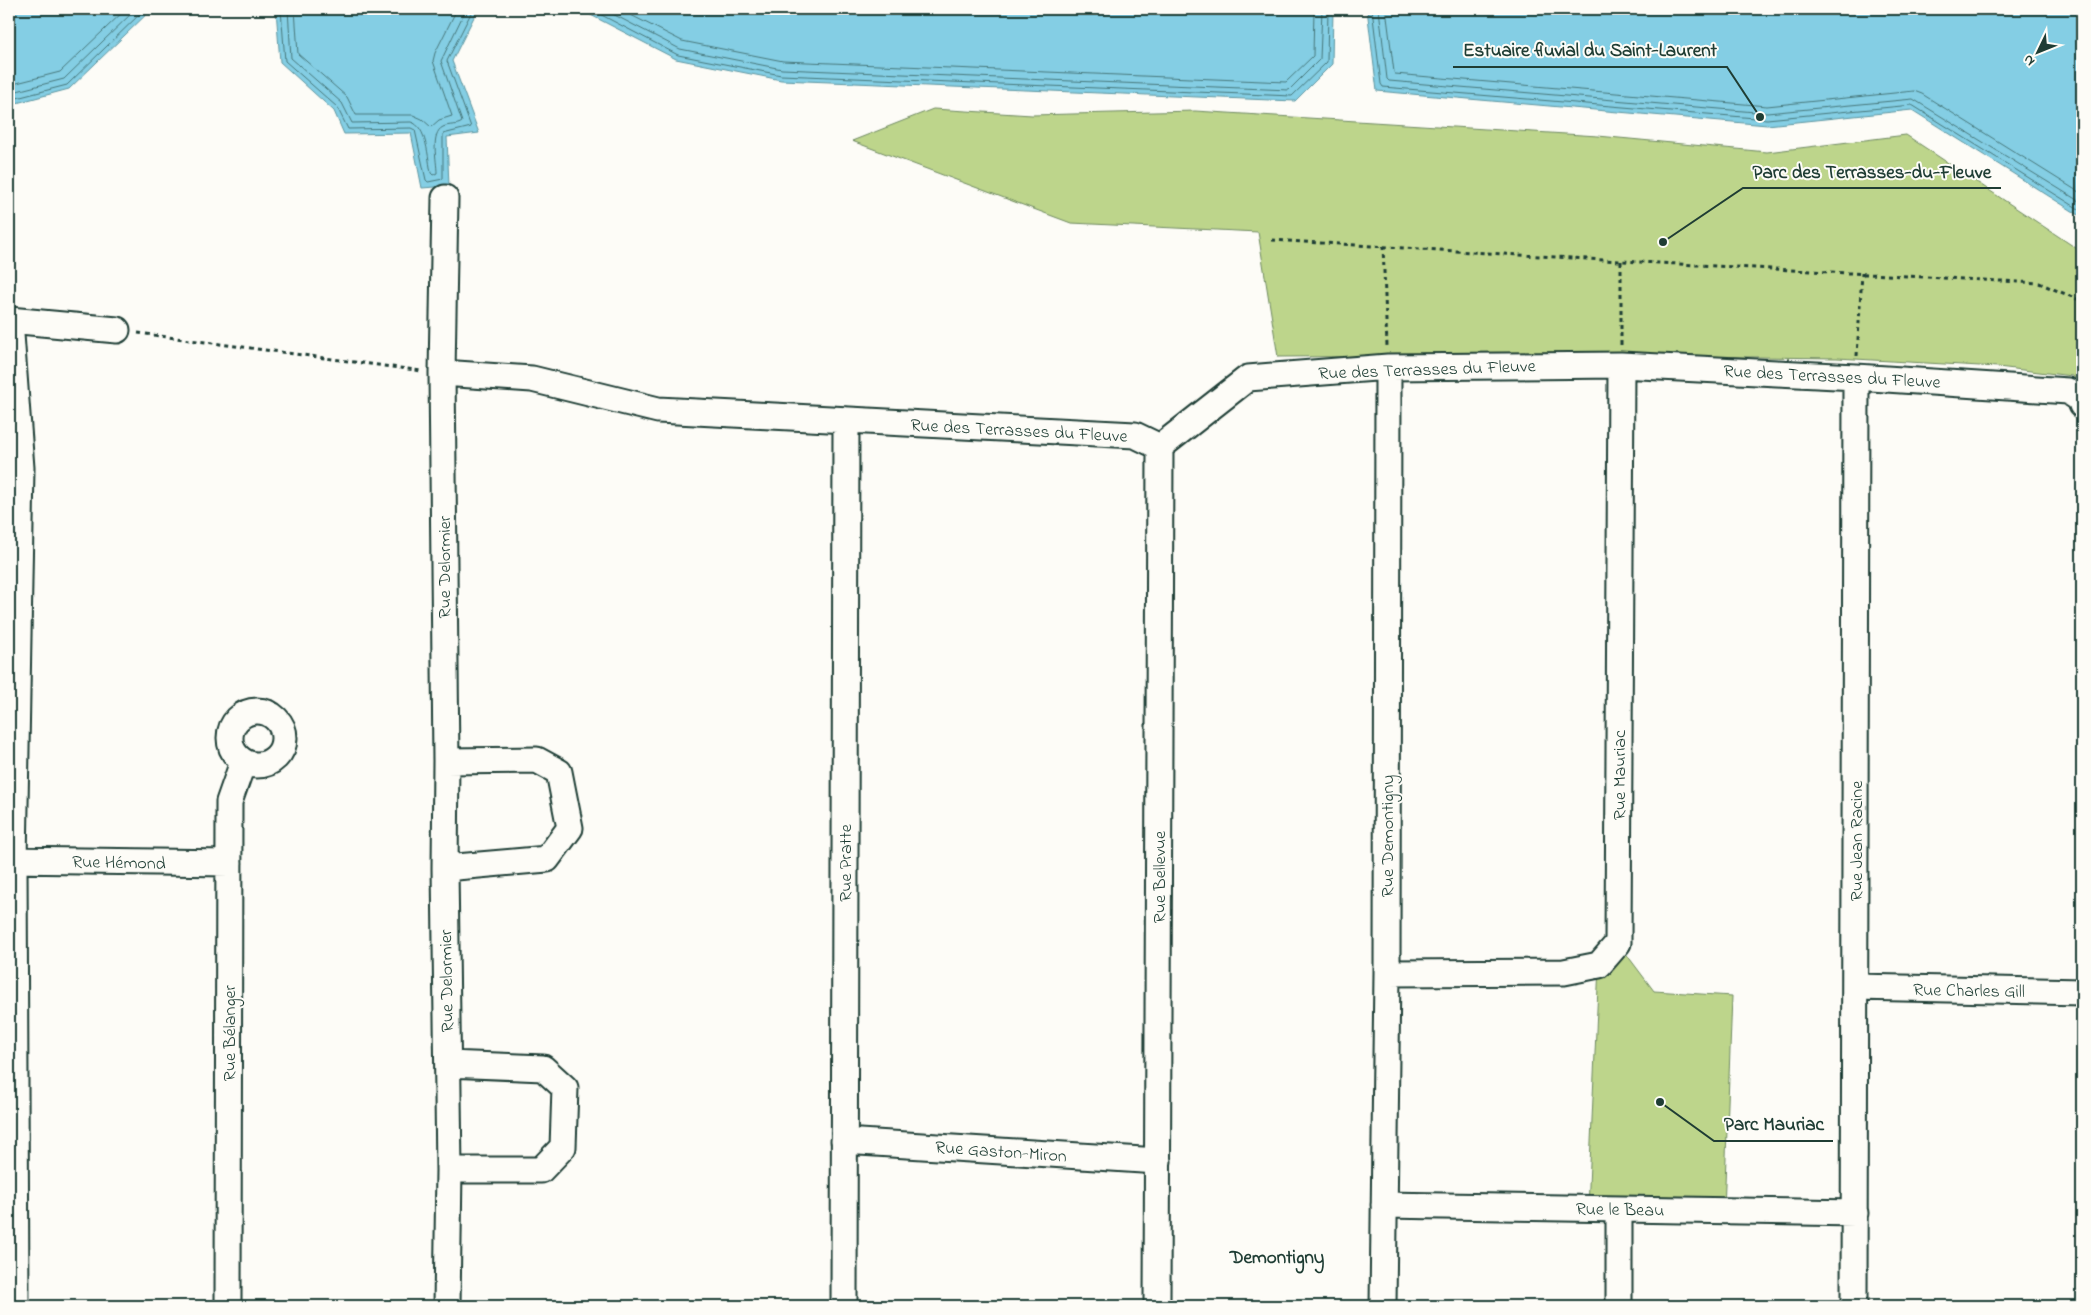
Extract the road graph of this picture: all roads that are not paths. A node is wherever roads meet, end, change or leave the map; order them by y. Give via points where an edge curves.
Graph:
1 (445, 198) dead end
2 (9, 320) edge
3 (118, 330) road end
4 (1621, 365) junction
5 (1388, 367) junction
6 (442, 374) junction
7 (1856, 377) junction
8 (2081, 402) edge
9 (846, 420) junction
10 (1160, 447) junction
11 (446, 760) junction
12 (243, 762) dead end
13 (11, 860) edge
14 (229, 863) junction
15 (444, 868) junction
16 (1387, 973) junction
17 (1856, 987) junction
18 (2082, 992) edge
19 (448, 1064) junction
20 (844, 1141) junction
21 (1158, 1161) junction
22 (449, 1170) junction
23 (1384, 1205) junction
24 (1619, 1209) junction
25 (1855, 1213) junction
26 (16, 1306) edge
27 (228, 1306) edge
28 (447, 1306) edge
29 (844, 1306) edge
30 (1157, 1306) edge
31 (1383, 1306) edge
32 (1618, 1306) edge
33 (1854, 1306) edge

1 - 6 street, Rue Delormier
2 - 3 street
2 - 13 street via 21,468
4 - 5 street, Rue des Terrasses du Fleuve
4 - 7 street, Rue des Terrasses du Fleuve
4 - 16 street, Rue Mauriac via 1618,944 1599,964 1564,972
5 - 10 street, Rue des Terrasses du Fleuve via 1248,378
5 - 16 street, Rue Demontigny
6 - 9 street, Rue des Terrasses du Fleuve via 532,379 658,410
6 - 11 street, Rue Delormier
7 - 8 street, Rue des Terrasses du Fleuve via 2068,390
7 - 17 street, Rue Jean Racine
9 - 10 street, Rue des Terrasses du Fleuve via 1134,435
9 - 20 street, Rue Pratte
10 - 21 street, Rue Bellevue
11 - 15 street, Rue Delormier
11 - 15 street via 537,760 559,772 570,828 547,859
12 - 14 street, Rue Bélanger via 229,802
13 - 14 street, Rue Hémond
13 - 26 street
14 - 27 street, Rue Bélanger
15 - 19 street, Rue Delormier
16 - 23 street, Rue Demontigny
17 - 18 street, Rue Charles Gill
17 - 25 street, Rue Jean Racine
19 - 22 street, Rue Delormier
19 - 22 street via 544,1068 565,1088 563,1147 541,1170
20 - 21 street, Rue Gaston-Miron
20 - 29 street, Rue Pratte
21 - 30 street, Rue Bellevue
22 - 28 street, Rue Delormier
23 - 24 street, Rue le Beau
23 - 31 street, Rue Demontigny
24 - 25 street, Rue le Beau
24 - 32 street
25 - 33 street, Rue Jean Racine

